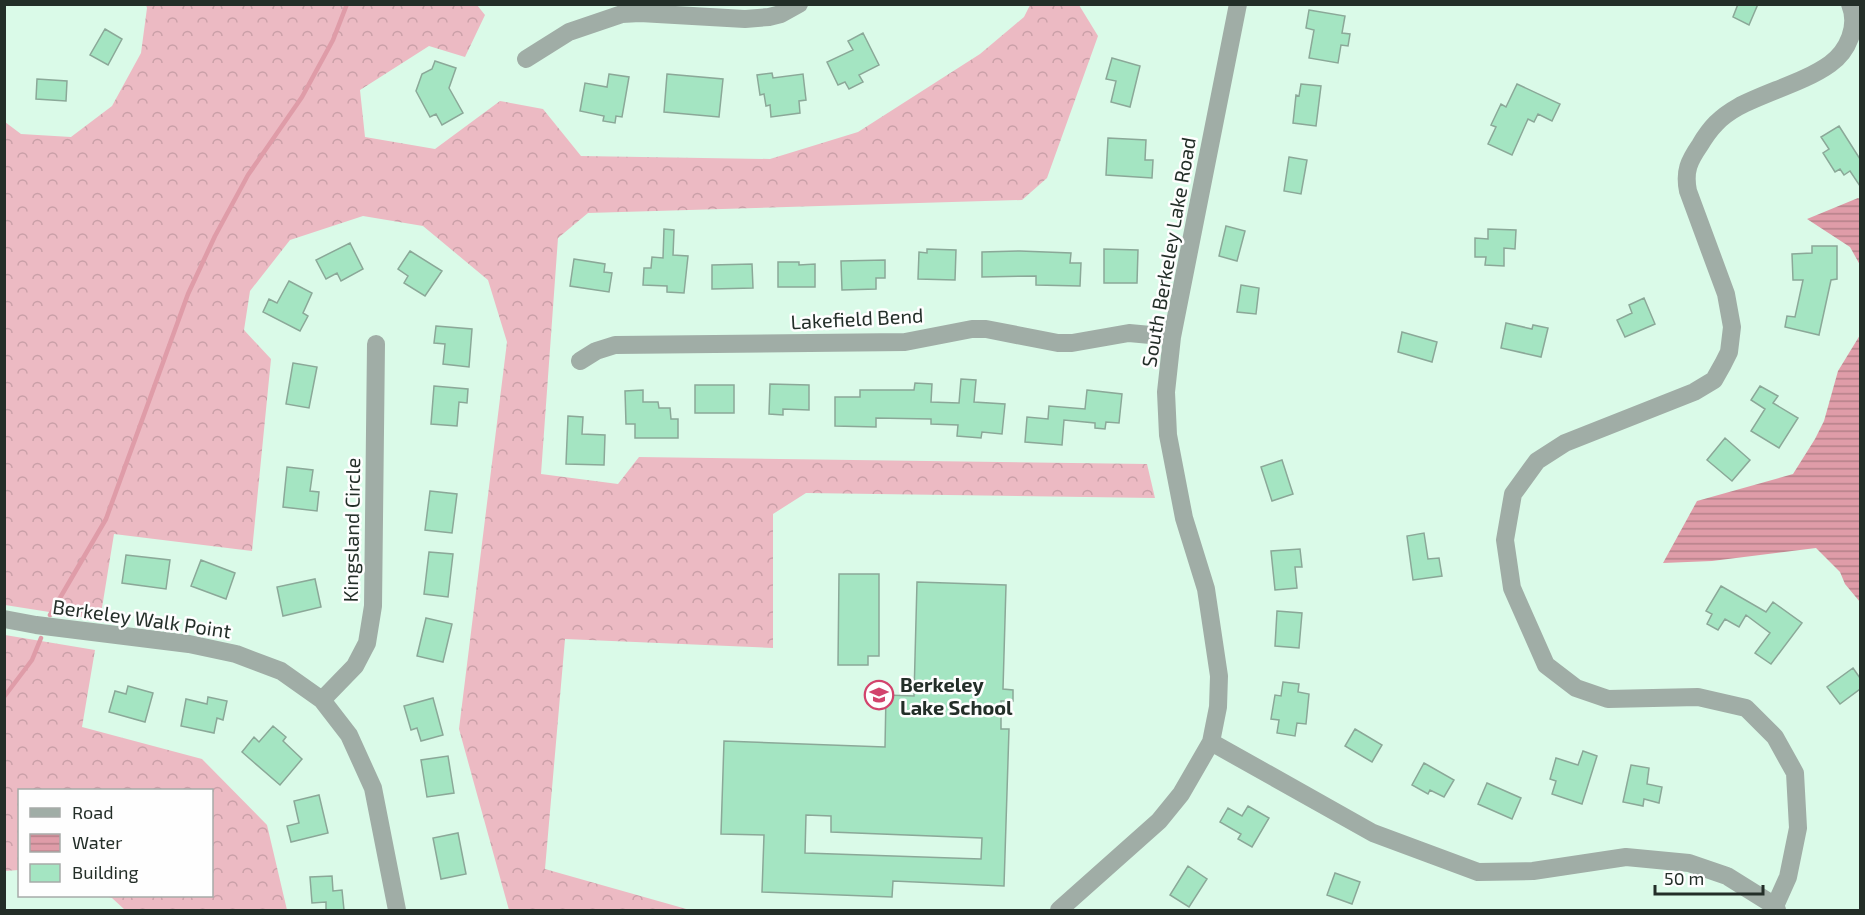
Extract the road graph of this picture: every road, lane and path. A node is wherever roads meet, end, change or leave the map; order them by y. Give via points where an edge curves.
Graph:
1 (799, 4) edge
2 (1238, 4) edge
3 (1850, 4) edge
4 (526, 59) dead end
5 (1172, 337) junction
6 (376, 344) dead end
7 (580, 361) dead end
8 (4, 619) edge
9 (322, 700) junction
10 (1210, 742) junction
11 (1776, 908) edge
12 (397, 910) edge
13 (1059, 910) edge

1 - 4 street via 781,14 745,19 622,14 569,32
2 - 5 street, South Berkeley Lake Road
3 - 11 street via 1854,30 1848,44 1829,65 1737,108 1712,126 1691,157 1685,177 1688,191 1726,294 1731,327 1729,352 1714,380 1694,392 1565,442 1537,461 1513,494 1505,540 1512,588 1546,665 1576,688 1608,699 1698,697 1746,708 1775,737 1795,773 1798,828 1788,877
5 - 7 street, Lakefield Bend via 1129,333 1058,343 972,328 904,342 615,345
5 - 10 street, South Berkeley Lake Road via 1166,392 1168,435 1184,518 1206,589 1219,676 1218,707
6 - 9 street, Kingsland Circle via 373,606 367,643 355,666
8 - 9 street, Berkeley Walk Point via 236,654 281,671
9 - 12 street, Berkeley Walk Point via 349,735 372,788
10 - 11 street via 1373,833 1478,872 1533,871 1626,857 1689,863 1727,876
10 - 13 street, South Berkeley Lake Road via 1181,794 1159,821

